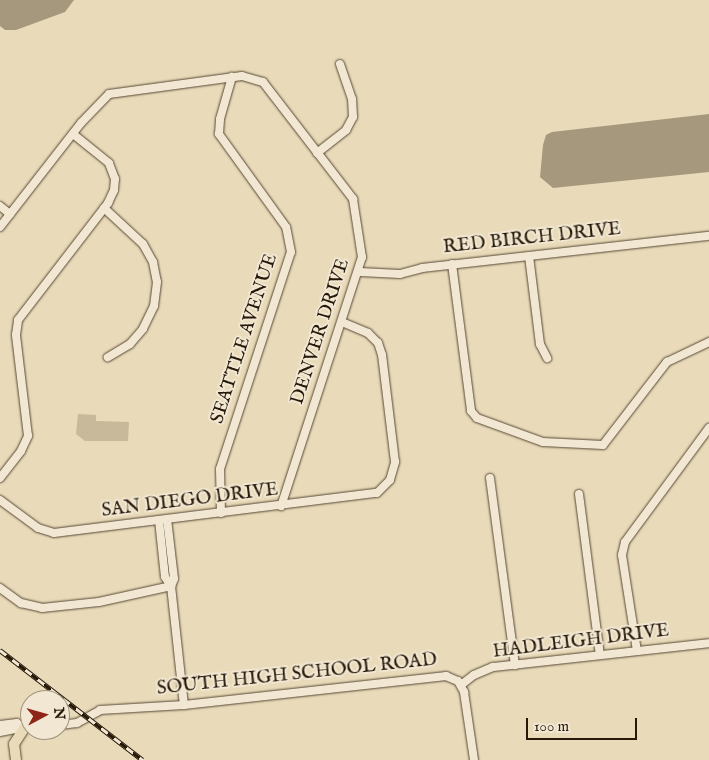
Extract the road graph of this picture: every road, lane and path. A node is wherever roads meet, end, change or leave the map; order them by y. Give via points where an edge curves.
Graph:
1 (340, 64) dead end
2 (232, 77) junction
3 (73, 134) junction
4 (317, 153) junction
5 (0, 206) edge
6 (104, 208) junction
7 (10, 214) junction
8 (0, 227) edge
9 (709, 236) edge
10 (529, 256) junction
11 (452, 264) junction
12 (360, 272) junction
13 (342, 322) junction
14 (709, 342) edge
15 (108, 357) dead end
16 (547, 358) dead end
17 (709, 428) edge
18 (0, 478) edge
19 (490, 478) dead end
20 (579, 494) dead end
21 (0, 500) edge
22 (281, 506) junction
23 (221, 513) junction
24 (167, 519) junction
25 (159, 520) junction
26 (171, 586) junction
27 (0, 588) edge
28 (709, 643) edge
29 (637, 651) junction
30 (600, 655) junction
31 (514, 665) junction
32 (461, 685) junction
33 (184, 705) junction
34 (20, 724) edge
35 (70, 724) edge
36 (0, 725) edge
37 (20, 728) edge
38 (0, 732) edge
39 (20, 736) edge
40 (16, 760) edge
41 (474, 760) edge

1 - 4 street via 352,99 353,117 346,130
2 - 3 street via 114,92 100,100
2 - 4 street, DENVER DRIVE via 256,78 267,87
2 - 23 street, SEATTLE AVENUE via 219,134 286,227 291,252 220,469
3 - 6 street via 99,152 112,168 115,186
3 - 7 street
4 - 12 street, DENVER DRIVE via 356,207 362,257
5 - 7 street
6 - 15 street via 143,244 153,262 157,282 154,306 144,328 130,344
6 - 18 street via 18,320 16,335 28,436
7 - 8 street
9 - 10 street, RED BIRCH DRIVE
10 - 11 street, RED BIRCH DRIVE
10 - 16 street via 540,344
11 - 12 street, RED BIRCH DRIVE via 400,274
11 - 14 street via 471,411 474,416 543,442 600,446 667,362
12 - 13 street, DENVER DRIVE
13 - 22 street, DENVER DRIVE
13 - 22 street, SAN DIEGO DRIVE via 368,333 382,352 395,462 388,483 368,496
17 - 29 street via 624,542 622,556
19 - 31 street
20 - 30 street
21 - 25 street, SAN DIEGO DRIVE via 38,528 52,533
22 - 23 street, SAN DIEGO DRIVE
23 - 24 street, SAN DIEGO DRIVE
24 - 25 street, SAN DIEGO DRIVE
24 - 26 street via 174,578
25 - 26 street via 165,577
26 - 27 street via 99,602 42,608 24,604
26 - 33 street
28 - 29 street, HADLEIGH DRIVE
29 - 30 street, HADLEIGH DRIVE
30 - 31 street, HADLEIGH DRIVE
31 - 32 street, HADLEIGH DRIVE via 487,669
32 - 33 street, SOUTH HIGH SCHOOL ROAD via 443,676
32 - 41 street, SOUTH HIGH SCHOOL ROAD
33 - 35 street, SOUTH HIGH SCHOOL ROAD via 100,710
34 - 36 street
37 - 38 street
39 - 40 main road via 14,744

